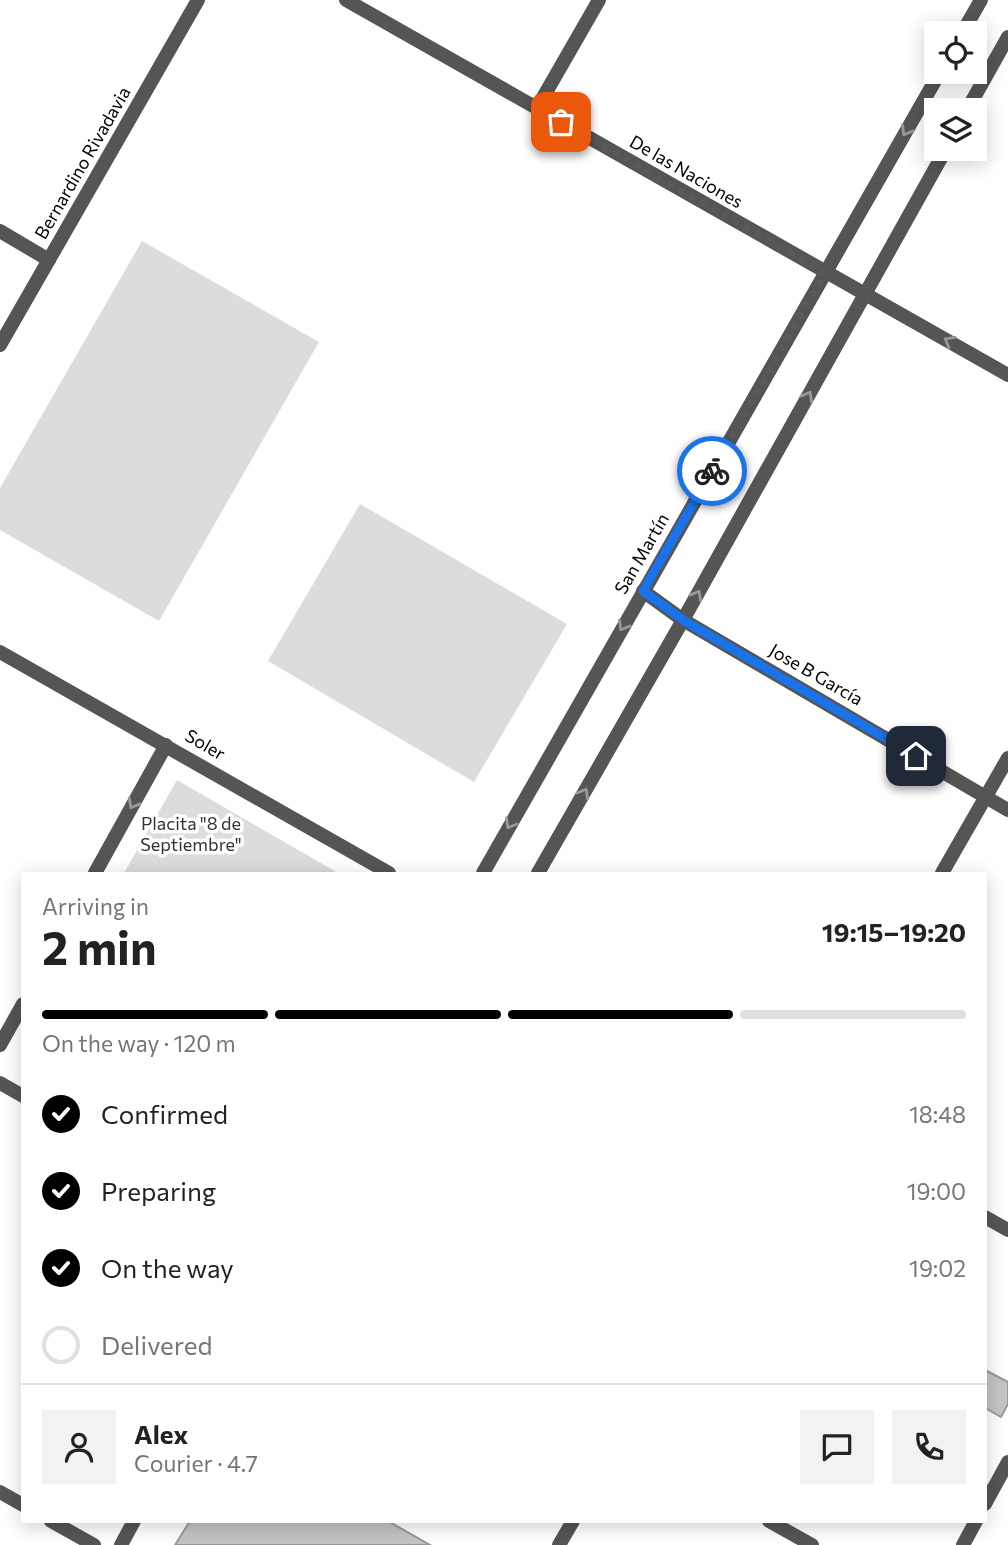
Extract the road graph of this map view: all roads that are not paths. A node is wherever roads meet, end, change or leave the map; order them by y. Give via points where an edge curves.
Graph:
1 (198, 0) edge
2 (346, 0) edge
3 (599, 0) edge
4 (981, 0) edge
5 (969, 21) edge
6 (1008, 37) edge
7 (933, 84) edge
8 (974, 98) edge
9 (537, 108) junction
10 (939, 161) edge
11 (0, 231) edge
12 (49, 260) junction
13 (825, 273) junction
14 (865, 293) junction
15 (0, 345) edge
16 (1008, 376) edge
17 (643, 591) junction
18 (683, 620) junction
19 (0, 652) edge
20 (166, 745) junction
21 (1008, 758) edge
22 (986, 797) junction
23 (1008, 810) edge
24 (96, 872) edge
25 (387, 872) edge
26 (484, 872) edge
27 (539, 872) edge
28 (943, 872) edge
29 (21, 1008) edge
30 (0, 1045) edge
31 (0, 1083) edge
32 (21, 1095) edge
33 (987, 1218) edge
34 (1008, 1230) edge
35 (1008, 1462) edge
36 (0, 1492) edge
37 (987, 1500) edge
38 (21, 1504) edge
39 (55, 1523) edge
40 (133, 1523) edge
41 (572, 1523) edge
42 (773, 1523) edge
43 (975, 1523) edge
44 (94, 1545) edge
45 (121, 1545) edge
46 (559, 1545) edge
47 (812, 1545) edge
48 (963, 1545) edge

1 - 12 street, Bernardino Rivadavia
2 - 9 street, De las Naciones
3 - 9 street
4 - 5 street
6 - 8 street
7 -> 13 street, San Martín
9 - 13 street, De las Naciones
10 - 14 street
11 - 12 street
12 - 15 street, Bernardino Rivadavia
13 - 14 street, De las Naciones
13 - 17 street, San Martín
16 -> 14 street, De las Naciones
18 -> 14 street
17 - 18 street, Jose B García
17 -> 26 street, San Martín
18 - 22 street, Jose B García
27 -> 18 street
19 - 20 street, Soler
20 -> 24 street
20 - 25 street, Soler
21 - 22 street
22 - 23 street, Jose B García
22 - 28 street
29 - 30 street
31 - 32 street
33 - 34 street
35 - 37 street
36 - 38 street
39 - 44 street
40 - 45 street
41 - 46 street
42 - 47 street
43 - 48 street

